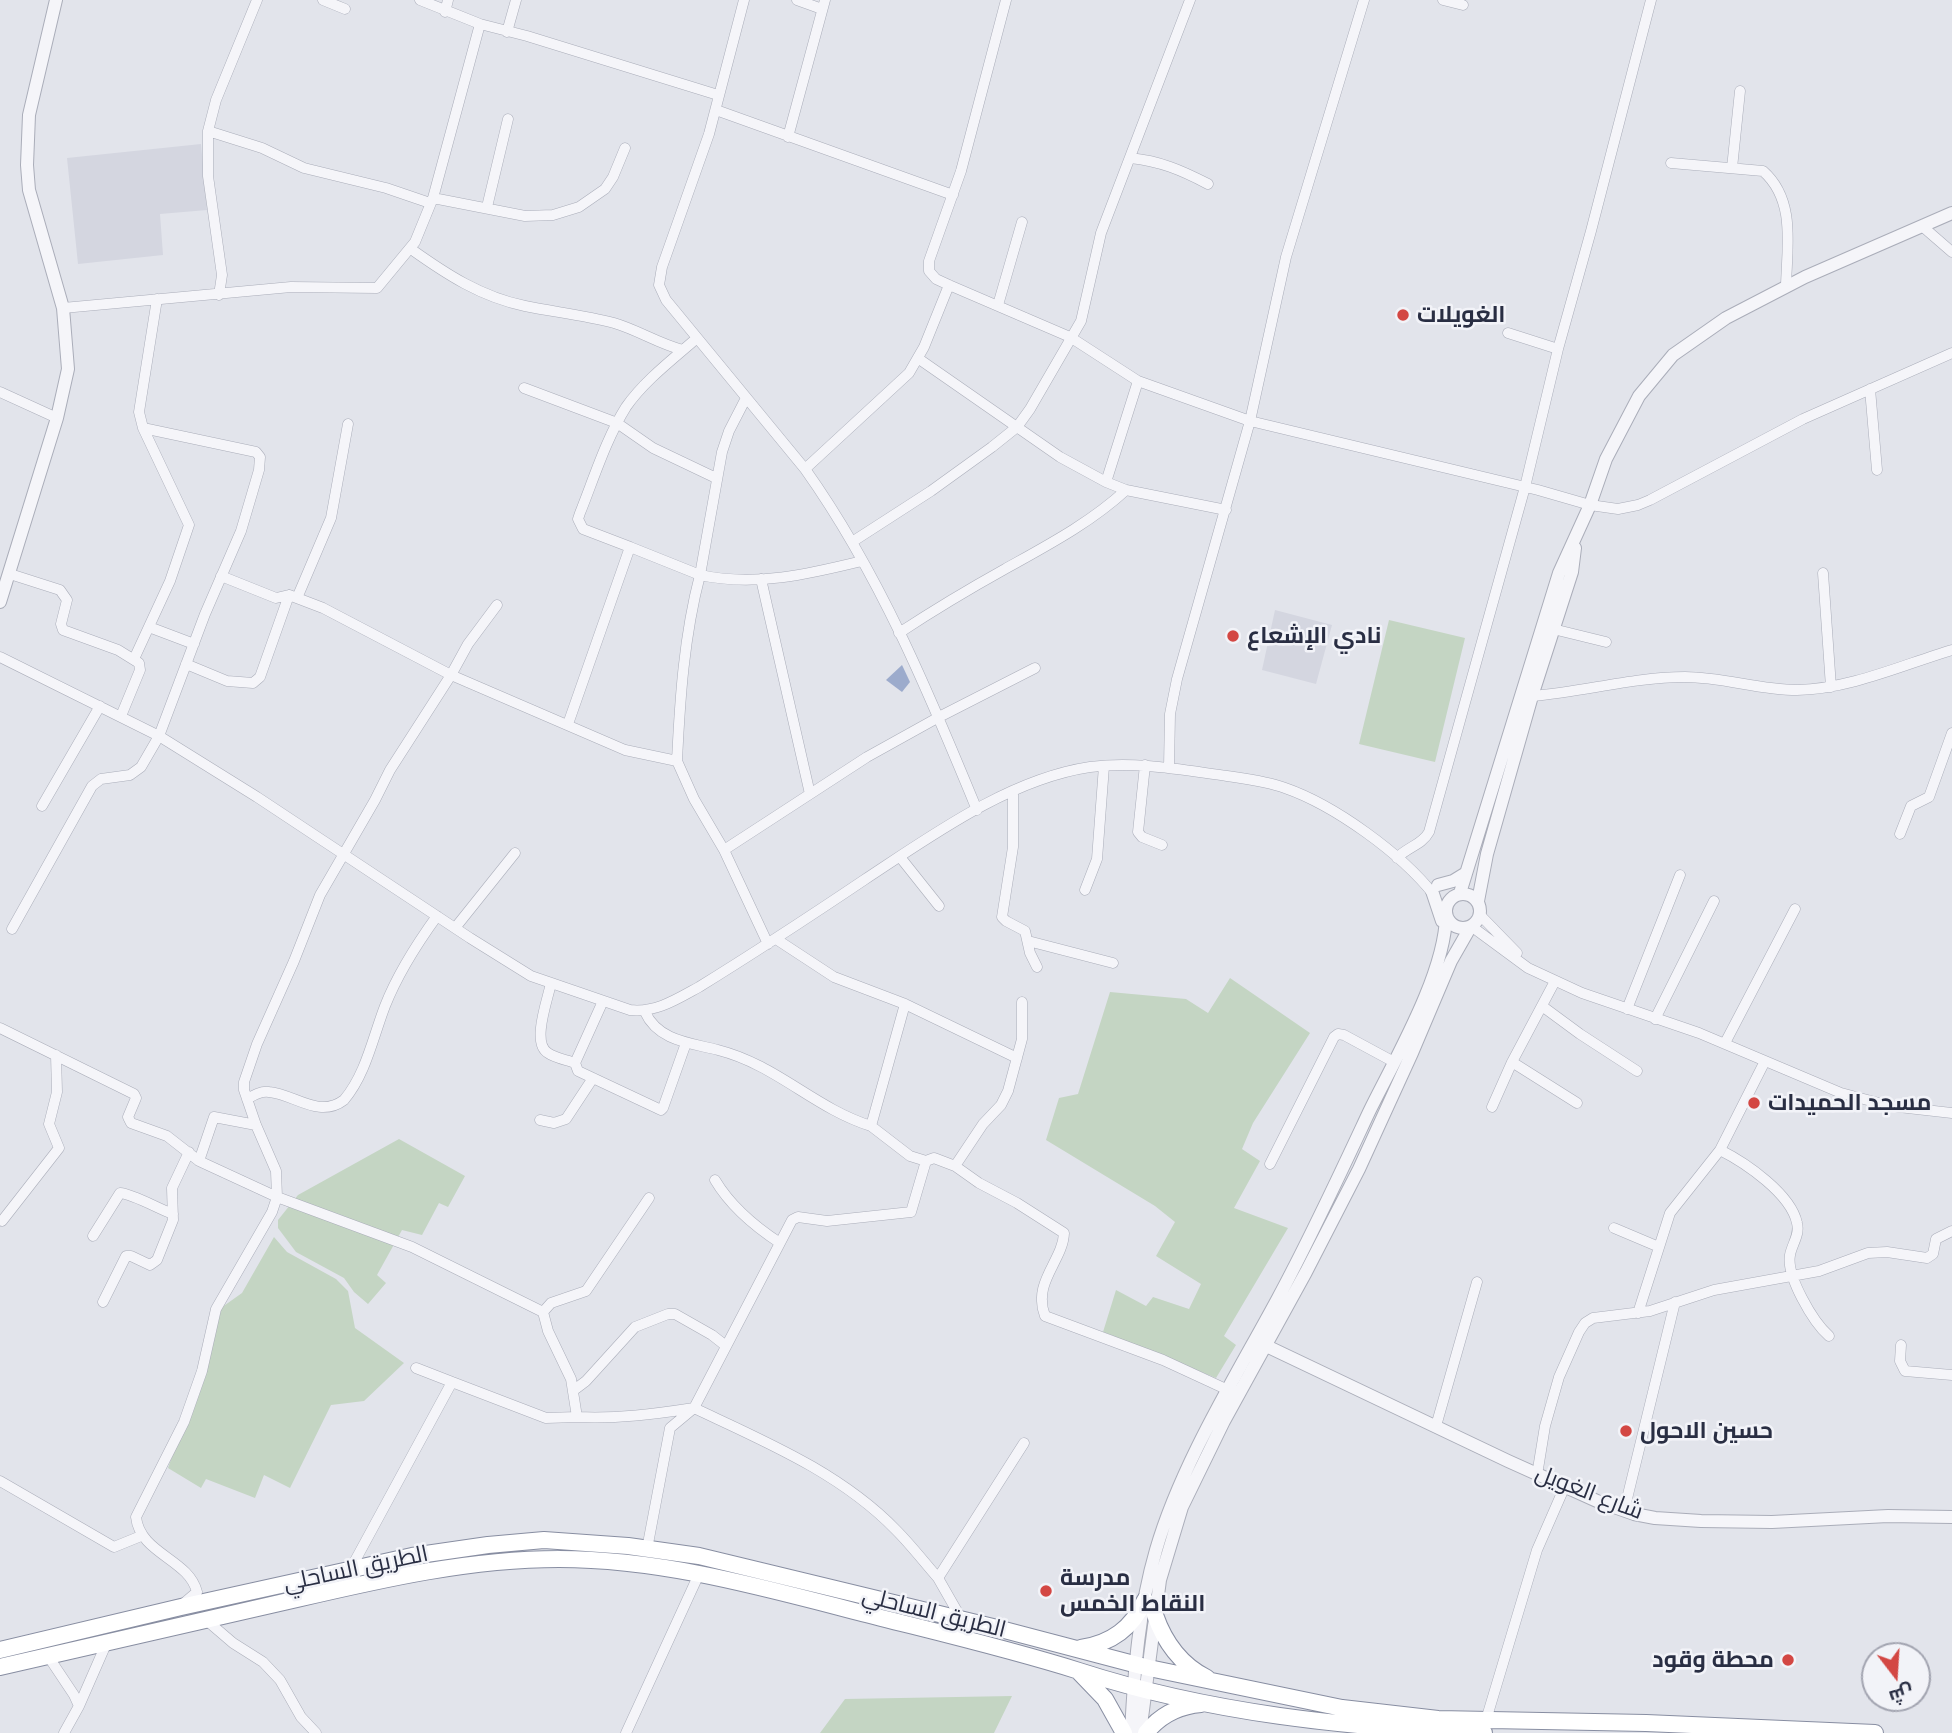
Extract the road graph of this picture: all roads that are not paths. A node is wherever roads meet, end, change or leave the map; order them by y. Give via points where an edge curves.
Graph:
1 (56, 0) edge
2 (257, 0) edge
3 (323, 0) edge
4 (420, 0) edge
5 (448, 0) edge
6 (516, 0) edge
7 (744, 0) edge
8 (797, 0) edge
9 (1006, 0) edge
10 (1190, 0) edge
11 (1364, 0) edge
12 (1443, 0) edge
13 (1651, 0) edge
14 (824, 4) edge
15 (1463, 5) dead end
16 (345, 9) dead end
17 (445, 12) junction
18 (480, 24) junction
19 (507, 32) junction
20 (1740, 91) dead end
21 (718, 95) junction
22 (716, 110) junction
23 (508, 119) dead end
24 (208, 131) junction
25 (788, 137) junction
26 (625, 148) dead end
27 (1130, 158) junction
28 (1671, 163) dead end
29 (1732, 168) junction
30 (1208, 184) dead end
31 (953, 195) junction
32 (432, 201) junction
33 (487, 207) junction
34 (1952, 213) edge
35 (1022, 222) dead end
36 (1922, 226) junction
37 (411, 250) junction
38 (1952, 252) edge
39 (949, 285) junction
40 (1786, 286) junction
41 (219, 295) junction
42 (157, 299) junction
43 (998, 305) junction
44 (63, 308) junction
45 (1508, 333) dead end
46 (1070, 337) junction
47 (697, 338) junction
48 (1558, 349) junction
49 (683, 350) junction
50 (1952, 353) edge
51 (919, 359) junction
52 (1138, 381) junction
53 (524, 388) dead end
54 (1870, 389) junction
55 (0, 392) edge
56 (746, 398) junction
57 (57, 418) junction
58 (1250, 421) junction
59 (617, 423) junction
60 (348, 424) dead end
61 (1017, 426) junction
62 (143, 428) junction
63 (805, 469) junction
64 (1877, 470) dead end
65 (716, 478) junction
66 (1106, 482) junction
67 (1525, 488) junction
68 (1126, 490) junction
69 (1591, 505) junction
70 (1226, 510) junction
71 (1576, 540) junction
72 (852, 542) junction
73 (630, 547) junction
74 (862, 561) junction
75 (10, 573) junction
76 (1823, 573) dead end
77 (700, 575) junction
78 (221, 576) junction
79 (761, 579) junction
80 (293, 597) junction
81 (0, 602) edge
82 (497, 605) dead end
83 (149, 627) junction
84 (1553, 629) junction
85 (899, 633) junction
86 (1606, 642) dead end
87 (194, 644) junction
88 (1952, 650) edge
89 (0, 657) edge
90 (134, 659) junction
91 (186, 664) junction
92 (1035, 668) dead end
93 (451, 675) junction
94 (1831, 687) junction
95 (1532, 696) junction
96 (100, 706) junction
97 (121, 716) junction
98 (939, 717) junction
99 (568, 724) junction
100 (1952, 733) edge
101 (159, 736) junction
102 (677, 761) junction
103 (1145, 765) junction
104 (1104, 766) junction
105 (1169, 767) junction
106 (1013, 791) junction
107 (810, 794) junction
108 (42, 806) dead end
109 (977, 810) junction
110 (1900, 834) dead end
111 (1162, 845) dead end
112 (724, 850) junction
113 (344, 853) junction
114 (515, 853) dead end
115 (900, 857) junction
116 (1401, 861) junction
117 (1466, 873) junction
118 (1679, 875) dead end
119 (1435, 888) junction
120 (1085, 890) dead end
121 (1459, 894) junction
122 (1478, 901) junction
123 (1714, 901) dead end
124 (939, 906) dead end
125 (1795, 909) dead end
126 (1446, 914) junction
127 (1480, 915) junction
128 (437, 916) junction
129 (455, 928) junction
130 (12, 929) dead end
131 (1476, 930) junction
132 (1445, 936) junction
133 (772, 941) junction
134 (1028, 942) junction
135 (1113, 963) dead end
136 (1037, 967) dead end
137 (1538, 972) junction
138 (1555, 981) junction
139 (551, 983) junction
140 (603, 1001) junction
141 (1022, 1002) dead end
142 (905, 1004) junction
143 (1542, 1006) junction
144 (1627, 1009) junction
145 (645, 1012) junction
146 (1655, 1019) junction
147 (0, 1028) edge
148 (686, 1043) junction
149 (1725, 1044) junction
150 (56, 1055) junction
151 (1017, 1058) junction
152 (1394, 1062) junction
153 (1513, 1062) junction
154 (575, 1063) junction
155 (1765, 1063) junction
156 (1637, 1071) dead end
157 (593, 1078) junction
158 (247, 1099) junction
159 (1577, 1104) dead end
160 (1492, 1107) dead end
161 (1952, 1114) edge
162 (540, 1120) dead end
163 (256, 1125) junction
164 (871, 1126) junction
165 (1720, 1150) junction
166 (189, 1152) junction
167 (199, 1161) junction
168 (926, 1161) junction
169 (1269, 1164) dead end
170 (955, 1166) junction
171 (715, 1180) dead end
172 (276, 1197) junction
173 (649, 1198) dead end
174 (173, 1214) junction
175 (2, 1221) edge
176 (1614, 1228) dead end
177 (1952, 1231) edge
178 (93, 1236) dead end
179 (780, 1243) junction
180 (1659, 1247) junction
181 (1794, 1276) junction
182 (1477, 1282) dead end
183 (103, 1302) dead end
184 (1675, 1303) junction
185 (543, 1312) junction
186 (1638, 1313) junction
187 (1279, 1322) junction
188 (1829, 1336) dead end
189 (1260, 1343) junction
190 (1901, 1345) dead end
191 (726, 1346) junction
192 (1285, 1355) junction
193 (1257, 1361) junction
194 (416, 1368) dead end
195 (1952, 1375) edge
196 (452, 1382) junction
197 (574, 1390) junction
198 (1228, 1390) junction
199 (694, 1408) junction
200 (577, 1417) junction
201 (1436, 1426) junction
202 (1024, 1443) dead end
203 (1537, 1475) junction
204 (0, 1481) edge
205 (1565, 1486) junction
206 (1625, 1511) junction
207 (1952, 1517) edge
208 (141, 1536) junction
209 (647, 1549) junction
210 (350, 1570) junction
211 (699, 1574) junction
212 (938, 1578) junction
213 (1145, 1600) junction
214 (181, 1607) junction
215 (1155, 1615) junction
216 (205, 1619) junction
217 (962, 1620) junction
218 (107, 1642) junction
219 (1066, 1647) junction
220 (0, 1650) edge
221 (48, 1656) junction
222 (1143, 1666) junction
223 (0, 1667) edge
224 (1078, 1671) junction
225 (1222, 1685) junction
226 (1140, 1687) junction
227 (1212, 1704) junction
228 (79, 1706) junction
229 (1485, 1726) edge
230 (1455, 1732) edge
231 (64, 1733) edge
232 (316, 1733) edge
233 (626, 1733) edge
234 (1124, 1733) edge
235 (1131, 1733) edge
236 (1140, 1733) edge
237 (1146, 1733) edge
238 (1875, 1733) edge

1 - 44 street via 29,115 27,156 29,190
2 - 24 street
3 - 16 street
4 - 17 street
5 - 17 street
6 - 19 street
7 - 21 street
8 - 14 street
9 - 31 street
10 - 27 street
11 - 58 street via 1286,257
12 - 15 street
13 - 48 street
14 - 25 street
17 - 18 street
18 - 19 street
18 - 32 street
19 - 21 street
20 - 29 street
21 - 22 street
22 - 25 street
22 - 47 street via 659,276 662,293
23 - 33 street
24 - 32 street via 262,148 304,168
24 - 41 street via 208,176 222,275
25 - 31 street
26 - 33 street via 605,188 579,206 539,217
27 - 30 street via 1174,167
27 - 46 street via 1101,233 1081,321
28 - 29 street
29 - 40 street via 1763,171 1785,203
31 - 39 street via 929,266 932,276
32 - 33 street
32 - 37 street
34 - 36 street
35 - 43 street
36 - 38 street
36 - 40 street
37 - 41 street via 377,288 291,287
37 - 49 street via 481,293 631,328
39 - 43 street
39 - 51 street
40 - 69 street via 1696,338 1656,374 1624,422
41 - 42 street
42 - 44 street
42 - 62 street via 139,412
43 - 46 street
44 - 57 street via 68,369
45 - 48 street
46 - 52 street
46 - 61 street
47 - 49 street
47 - 56 street
48 - 67 street
49 - 59 street via 634,398
50 - 54 street
51 - 61 street
51 - 63 street via 897,387
52 - 58 street
52 - 66 street
53 - 59 street
54 - 64 street
54 - 69 street via 1638,505 1618,509
55 - 57 street
56 - 63 street
56 - 65 street via 729,431
57 - 75 street
58 - 67 street
58 - 70 street
59 - 65 street via 653,448
59 - 73 street via 579,519 583,529
60 - 80 street via 331,518
61 - 66 street
61 - 72 street via 932,491
62 - 78 street via 259,454 259,470 241,531
62 - 83 street via 189,525
63 - 72 street
65 - 77 street
66 - 68 street
67 - 69 street
67 - 116 street via 1429,832 1423,841 1409,847
68 - 70 street
68 - 85 street via 1082,525
69 - 71 street
70 - 105 street via 1173,694
71 - 84 street via 1572,572
71 - 117 street via 1544,618
72 - 74 street
73 - 77 street
73 - 99 street
74 - 79 street via 802,576
74 - 85 street
75 - 81 street
75 - 90 street via 60,590 67,600 63,630
76 - 94 street
77 - 79 street
77 - 102 street via 680,692
78 - 80 street via 276,598
78 - 87 street
79 - 107 street
80 - 91 street via 260,677 253,683 227,681
80 - 93 street
82 - 93 street
83 - 87 street
83 - 90 street
84 - 86 street
84 - 95 street
85 - 98 street
87 - 91 street
88 - 94 street
89 - 96 street
90 - 97 street via 140,670
91 - 101 street
92 - 98 street
93 - 99 street
93 - 113 street
94 - 95 street via 1794,690 1685,677
95 - 122 street
96 - 97 street
96 - 108 street
97 - 101 street
98 - 107 street
98 - 109 street
99 - 102 street via 625,750
100 - 110 street via 1929,797 1911,806
101 - 113 street
101 - 130 street via 141,767 92,786
102 - 112 street
103 - 104 street
103 - 105 street
103 - 111 street via 1138,832
104 - 106 street via 1073,770
104 - 120 street via 1097,859
105 - 116 street via 1287,788 1329,807
106 - 109 street
106 - 134 street via 1013,847 1002,917 1023,929
107 - 112 street
109 - 115 street
112 - 133 street
113 - 128 street
113 - 158 street via 320,895 257,1044 244,1082
114 - 129 street
115 - 124 street
115 - 133 street
116 - 119 street
117 - 119 street
117 - 121 street
118 - 144 street
119 - 121 street
119 - 126 street
119 - 132 street
121 - 122 street via 1470,894
121 - 126 street via 1448,903
122 - 127 street
123 - 146 street
125 - 149 street
126 - 131 street via 1457,927
126 - 132 street
127 - 131 street
127 - 137 street
128 - 129 street
128 - 158 street via 406,959 369,1052 344,1100 326,1107 306,1105 269,1092
129 - 139 street via 531,976
131 - 137 street
131 - 187 street via 1460,945 1359,1169
132 - 152 street
133 - 142 street via 834,977
133 - 145 street via 699,988
134 - 135 street
134 - 136 street
137 - 138 street
138 - 143 street
138 - 144 street
139 - 140 street
139 - 154 street via 541,1044 546,1053
140 - 145 street
140 - 154 street
141 - 151 street via 1024,1025
142 - 151 street
142 - 164 street
143 - 153 street
143 - 156 street
144 - 146 street
145 - 148 street via 654,1026
146 - 149 street
147 - 150 street
148 - 157 street via 661,1110
148 - 164 street via 750,1061 846,1118
149 - 155 street
150 - 166 street via 134,1094 128,1121 167,1136
150 - 175 street via 57,1092 49,1124 59,1148
151 - 170 street via 1005,1099
152 - 169 street via 1344,1035 1334,1037
152 - 189 street
153 - 159 street
153 - 160 street
154 - 157 street via 578,1071
155 - 161 street via 1864,1100
155 - 165 street
157 - 162 street via 566,1119 554,1123
158 - 163 street
163 - 167 street via 214,1117
163 - 172 street via 276,1171
164 - 168 street via 902,1152
165 - 180 street via 1670,1213
165 - 181 street via 1768,1182 1792,1211 1798,1230 1789,1257
166 - 167 street
166 - 174 street via 172,1188
167 - 172 street
168 - 170 street via 934,1158
168 - 179 street via 911,1212 827,1221 797,1217
170 - 198 street via 1064,1233 1046,1276 1045,1316
171 - 179 street via 743,1216
172 - 185 street via 412,1247
172 - 208 street via 272,1212 216,1309 184,1422 136,1517
173 - 185 street via 586,1291 551,1303
174 - 178 street via 120,1193
174 - 183 street via 157,1260 150,1265 125,1256
176 - 180 street
177 - 181 street via 1936,1239 1930,1258 1868,1253
179 - 191 street
180 - 186 street
181 - 184 street via 1714,1290
181 - 188 street via 1813,1320
182 - 201 street
184 - 186 street
184 - 206 street
185 - 197 street
186 - 203 street via 1593,1318 1579,1332 1545,1426
187 - 189 street
187 - 192 street via 1279,1343
189 - 192 street, شارع الغويل
189 - 193 street
189 - 198 street
190 - 195 street via 1905,1371
191 - 197 street via 668,1314 635,1327
191 - 199 street
192 - 193 street
192 - 201 street, شارع الغويل
193 - 215 street via 1182,1507 1166,1555
194 - 196 street
196 - 200 street via 546,1418
196 - 210 street
197 - 200 street
198 - 213 street via 1173,1502
199 - 200 street via 612,1419
199 - 209 street via 670,1428
199 - 212 street via 828,1477 895,1529
201 - 203 street, شارع الغويل
202 - 212 street
203 - 205 street, شارع الغويل
204 - 208 street via 114,1547
205 - 206 street, شارع الغويل
205 - 229 street via 1537,1550
206 - 207 street, شارع الغويل via 1701,1521
208 - 214 street via 194,1578 197,1592
209 - 210 highway, الطريق الساحلي via 544,1540 450,1550
209 - 217 highway, الطريق الساحلي via 770,1572
210 - 214 highway, الطريق الساحلي
211 - 216 highway, الطريق الساحلي via 560,1559 490,1563 414,1572
211 - 224 highway, الطريق الساحلي
211 - 233 street
212 - 217 street
213 - 219 highway via 1120,1634 1095,1646
213 - 222 street
214 - 220 highway, الطريق الساحلي
215 - 222 street
215 - 225 highway via 1178,1656
216 - 218 highway, الطريق الساحلي
216 - 232 street via 280,1680
217 - 219 highway, الطريق الساحلي
218 - 221 highway, الطريق الساحلي
218 - 228 street
219 - 222 highway, الطريق الساحلي
221 - 223 highway, الطريق الساحلي
221 - 228 street
222 - 225 highway, الطريق الساحلي
222 - 226 street
224 - 226 highway, الطريق الساحلي
224 - 234 highway via 1105,1699
225 - 229 highway, الطريق الساحلي via 1342,1708
226 - 227 highway, الطريق الساحلي
226 - 235 street
226 - 236 street
227 - 230 highway, الطريق الساحلي via 1342,1724
227 - 237 highway via 1173,1711
228 - 231 street
229 - 230 highway, الطريق الساحلي
229 - 238 highway, الطريق الساحلي via 1646,1723

